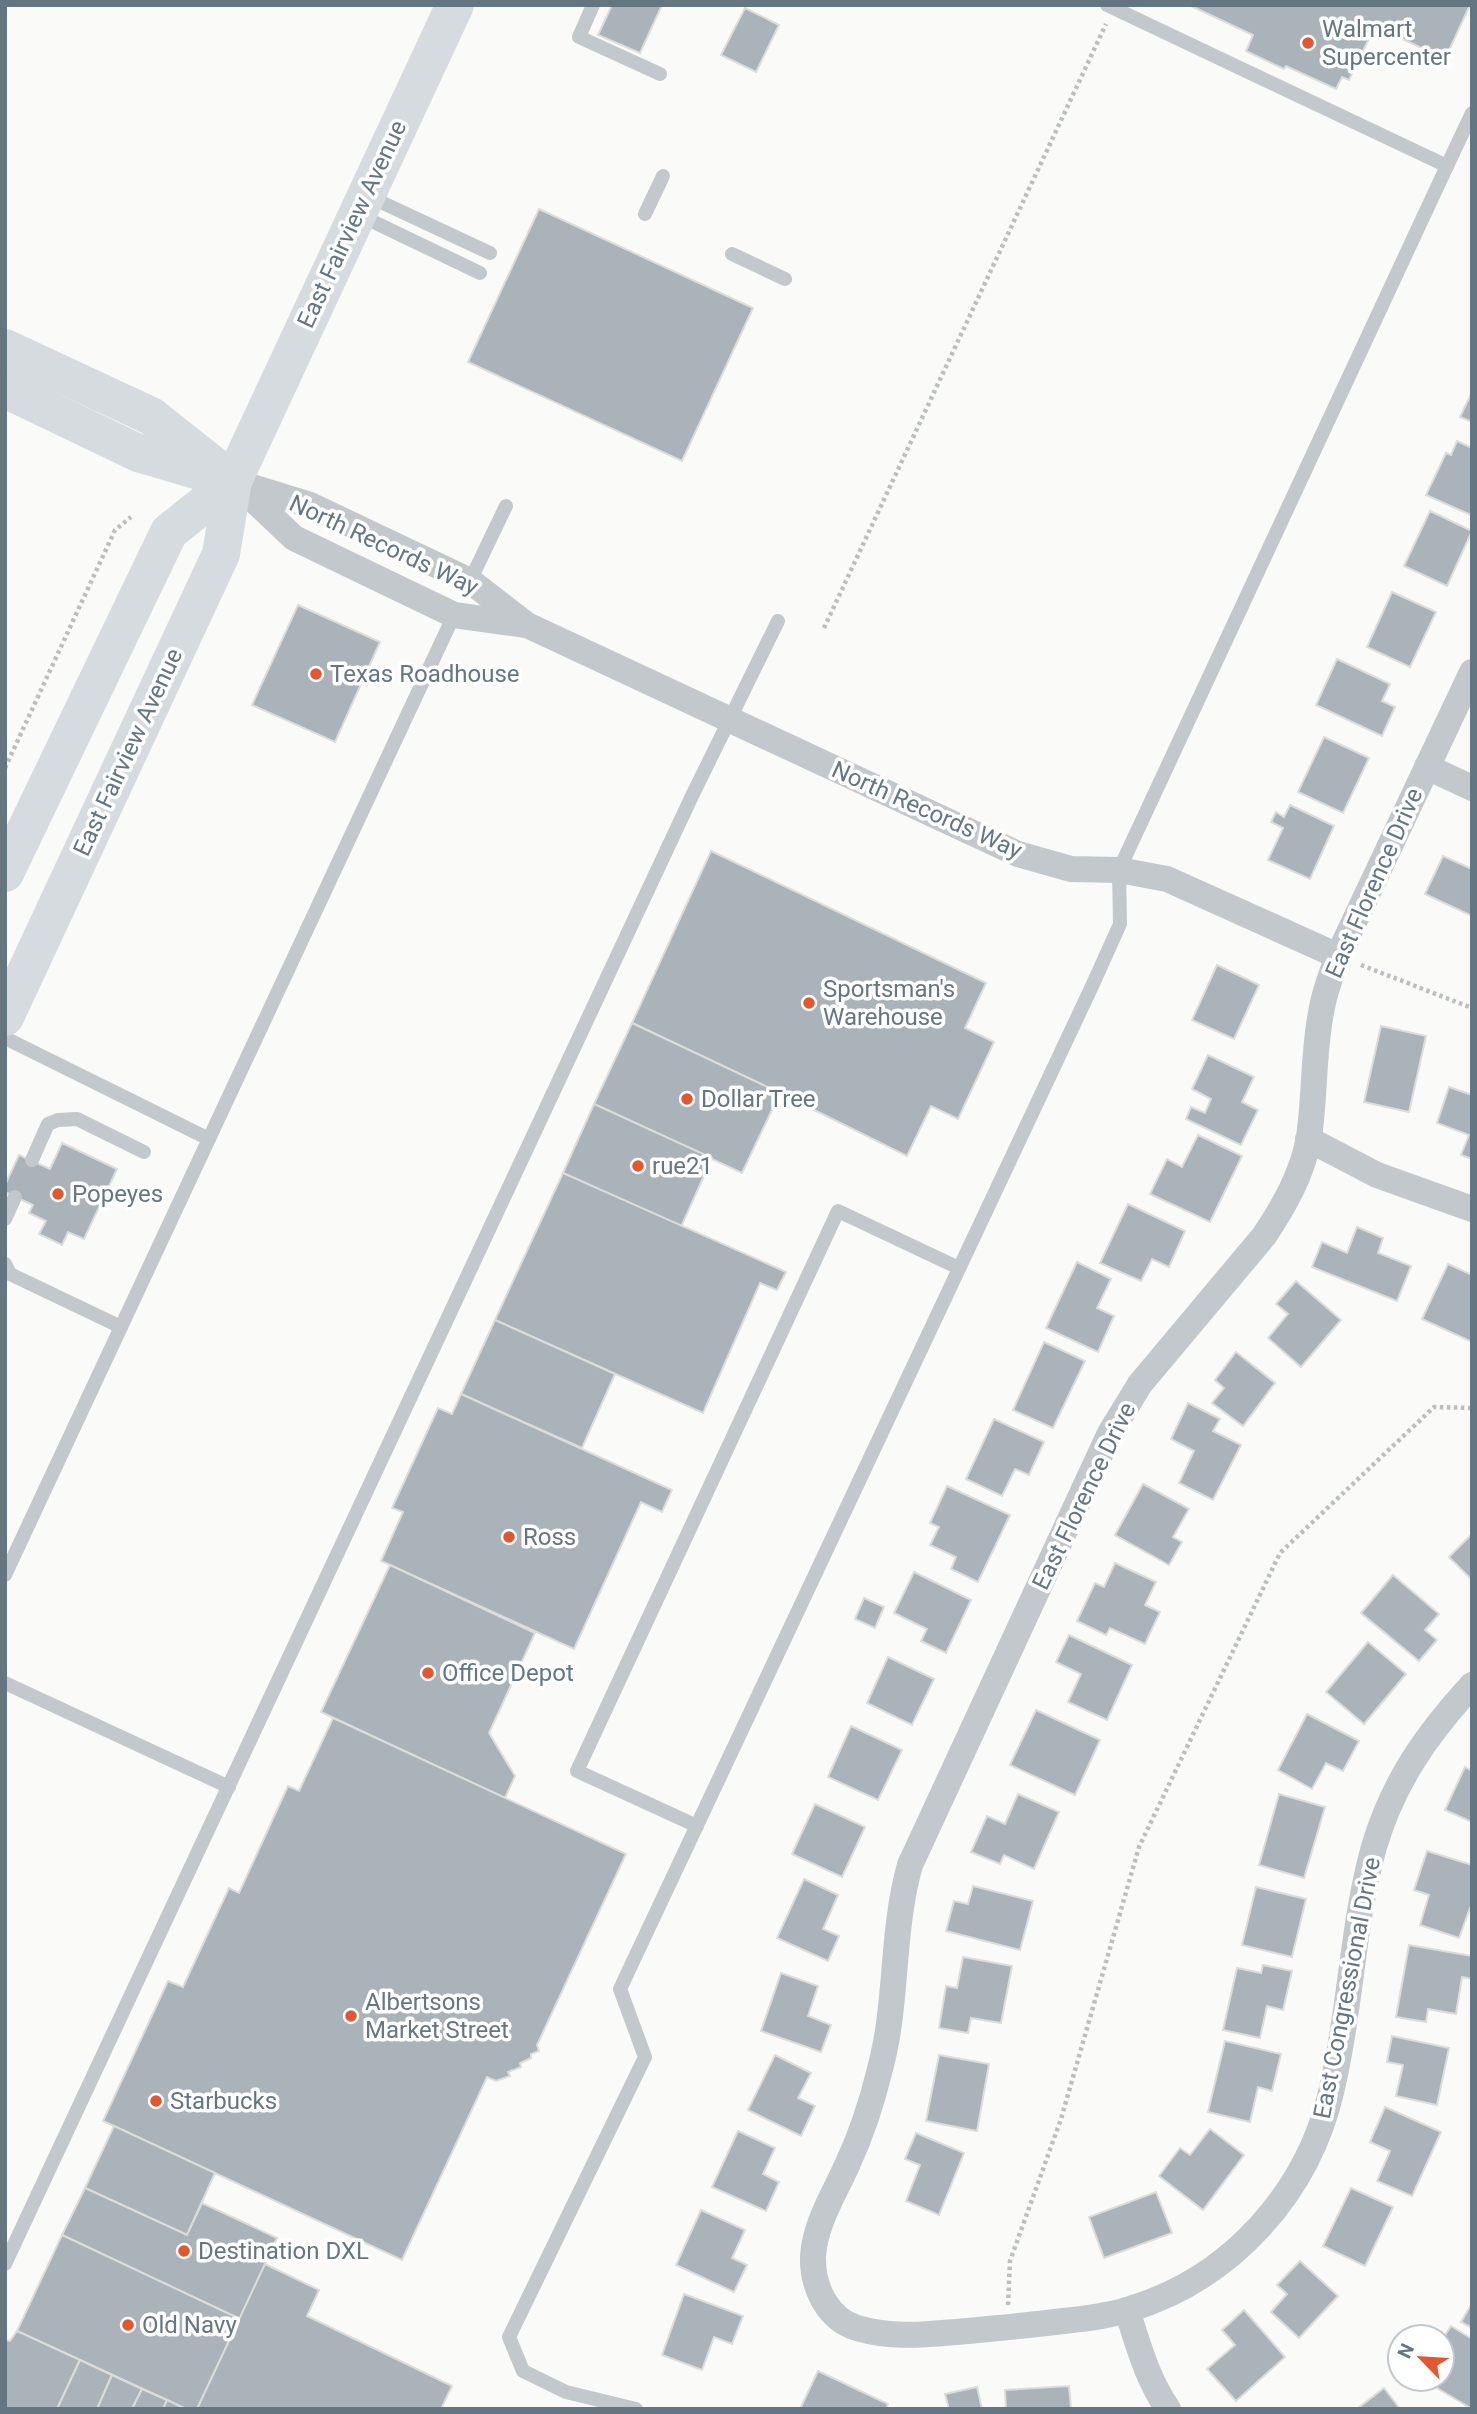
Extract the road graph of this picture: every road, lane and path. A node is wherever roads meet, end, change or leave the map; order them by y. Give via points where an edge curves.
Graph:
1 (455, 5) edge
2 (593, 5) edge
3 (1107, 5) edge
4 (1107, 24) dead end
5 (660, 74) dead end
6 (1472, 113) edge
7 (1447, 166) junction
8 (663, 176) dead end
9 (360, 204) junction
10 (645, 214) dead end
11 (490, 253) dead end
12 (732, 254) dead end
13 (480, 273) dead end
14 (785, 279) dead end
15 (5, 348) edge
16 (5, 389) edge
17 (233, 481) junction
18 (506, 506) dead end
19 (131, 517) dead end
20 (470, 581) junction
21 (454, 615) junction
22 (778, 621) dead end
23 (527, 625) junction
24 (824, 628) dead end
25 (1472, 672) edge
26 (729, 719) junction
27 (1427, 767) junction
28 (5, 768) edge
29 (1472, 788) edge
30 (1119, 870) junction
31 (5, 873) edge
32 (1349, 960) junction
33 (1472, 1008) edge
34 (5, 1017) edge
35 (5, 1038) edge
36 (209, 1139) junction
37 (1308, 1139) junction
38 (144, 1152) dead end
39 (32, 1160) dead end
40 (15, 1196) dead end
41 (1472, 1209) edge
42 (5, 1219) edge
43 (959, 1268) junction
44 (8, 1269) edge
45 (121, 1327) junction
46 (1472, 1408) edge
47 (5, 1575) edge
48 (5, 1684) edge
49 (1472, 1685) edge
50 (229, 1787) junction
51 (697, 1826) junction
52 (5, 2264) edge
53 (1007, 2305) dead end
54 (1127, 2310) junction
55 (876, 2334) joint
56 (636, 2409) edge
57 (1168, 2409) edge

1 - 9 main road, East Fairview Avenue
2 - 5 lane via 579,37
3 - 7 lane
4 - 24 path
6 - 7 lane
7 - 30 lane
8 - 10 lane
9 - 11 lane
9 - 13 lane
9 - 17 main road, East Fairview Avenue
12 - 14 lane
15 - 17 main road, North Records Way via 151,416
16 - 17 main road, North Records Way via 138,453
17 - 20 street, North Records Way via 310,505
17 - 21 street, North Records Way via 294,538
17 - 31 main road, East Fairview Avenue via 169,532
17 - 34 main road, East Fairview Avenue via 221,554
18 - 20 lane
19 - 28 path via 115,530
20 - 23 street, North Records Way
21 - 23 street, North Records Way
21 - 36 lane
22 - 26 lane
23 - 26 street, North Records Way
25 - 27 street, East Florence Drive
26 - 30 street, North Records Way via 1018,853 1071,869
26 - 50 lane
27 - 29 street
27 - 32 street, East Florence Drive
30 - 32 street, North Records Way via 1167,879
30 - 43 lane via 1120,924
32 - 33 path
32 - 37 street, East Florence Drive via 1327,986 1320,1014
35 - 36 lane
36 - 45 lane
37 - 41 street via 1377,1175
37 - 55 street, East Florence Drive via 1281,1211 1140,1384 1110,1433 910,1865 901,1894 882,2063 869,2113 816,2231 813,2258 817,2286 828,2308 848,2325
38 - 39 lane via 78,1119 58,1120 48,1124
40 - 42 lane
43 - 51 lane
43 - 51 lane via 838,1211 577,1771
44 - 45 lane
45 - 47 lane
46 - 53 path via 1434,1407 1280,1553 1139,1847 1061,2119 1010,2261
48 - 50 lane
49 - 54 street, East Congressional Drive via 1411,1761 1378,1836 1364,1892 1332,2088 1320,2132 1302,2169 1256,2232 1216,2267 1163,2297
50 - 52 lane
51 - 56 lane via 620,1989 645,2057 509,2337 523,2371 566,2392
54 - 55 street, East Congressional Drive via 1008,2327 899,2337
54 - 57 street via 1145,2366

